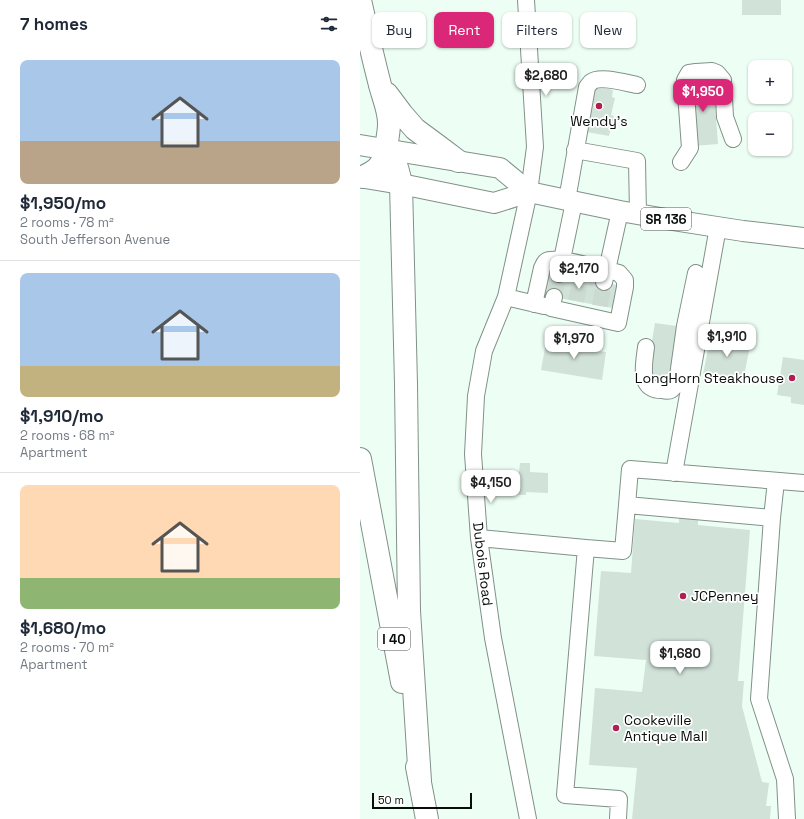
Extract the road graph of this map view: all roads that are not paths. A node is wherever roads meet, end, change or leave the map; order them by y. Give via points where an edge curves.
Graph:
1 (360, 0) edge
2 (526, 0) edge
3 (379, 82) junction
4 (636, 85) dead end
5 (733, 139) dead end
6 (360, 145) edge
7 (385, 149) junction
8 (575, 150) junction
9 (458, 161) junction
10 (681, 162) dead end
11 (361, 177) edge
12 (401, 184) junction
13 (529, 192) junction
14 (570, 201) junction
15 (628, 213) junction
16 (718, 227) junction
17 (804, 238) edge
18 (561, 267) junction
19 (696, 272) dead end
20 (606, 276) junction
21 (506, 297) junction
22 (534, 304) junction
23 (646, 347) dead end
24 (360, 459) edge
25 (674, 472) junction
26 (776, 480) junction
27 (804, 483) edge
28 (627, 505) junction
29 (772, 518) junction
30 (479, 538) junction
31 (586, 548) junction
32 (420, 781) junction
33 (427, 819) edge
34 (528, 819) edge
35 (618, 819) edge
36 (787, 819) edge

1 - 3 highway
2 - 13 street, Dubois Road via 535,147
3 - 7 highway via 389,115
3 - 9 highway via 414,129
4 - 8 street via 604,79 592,81 587,87
5 - 10 street via 725,117 722,80 712,71 689,73 685,80 690,148
6 - 7 main road, SR 136
7 - 9 main road, SR 136
7 - 11 highway via 380,165
7 - 12 highway via 395,162
8 - 14 street
8 - 15 street via 637,161
9 - 13 main road, SR 136 via 500,168
11 - 12 main road, SR 136
12 - 13 main road, SR 136 via 494,203
12 - 32 highway via 409,611
13 - 14 main road, SR 136
13 - 21 street, Dubois Road
14 - 15 main road, SR 136
14 - 18 street
15 - 16 main road, SR 136
15 - 20 street
16 - 17 main road, SR 136
16 - 25 street
18 - 20 street
18 - 22 street via 549,260 544,263
19 - 23 street via 677,383 672,390 651,388 646,382
20 - 22 street via 619,273 625,280 626,287 618,323 598,312 553,303
21 - 22 street
21 - 30 street, Dubois Road via 484,351 476,396 473,454
24 - 32 highway, I 40
25 - 26 street
25 - 28 street via 630,469
26 - 27 street
26 - 29 street
28 - 29 street
28 - 31 street via 623,551
29 - 36 street via 759,699 785,779
30 - 31 street
30 - 34 street, Dubois Road via 493,638
31 - 35 street via 565,794 619,799
32 - 33 highway, I 40

